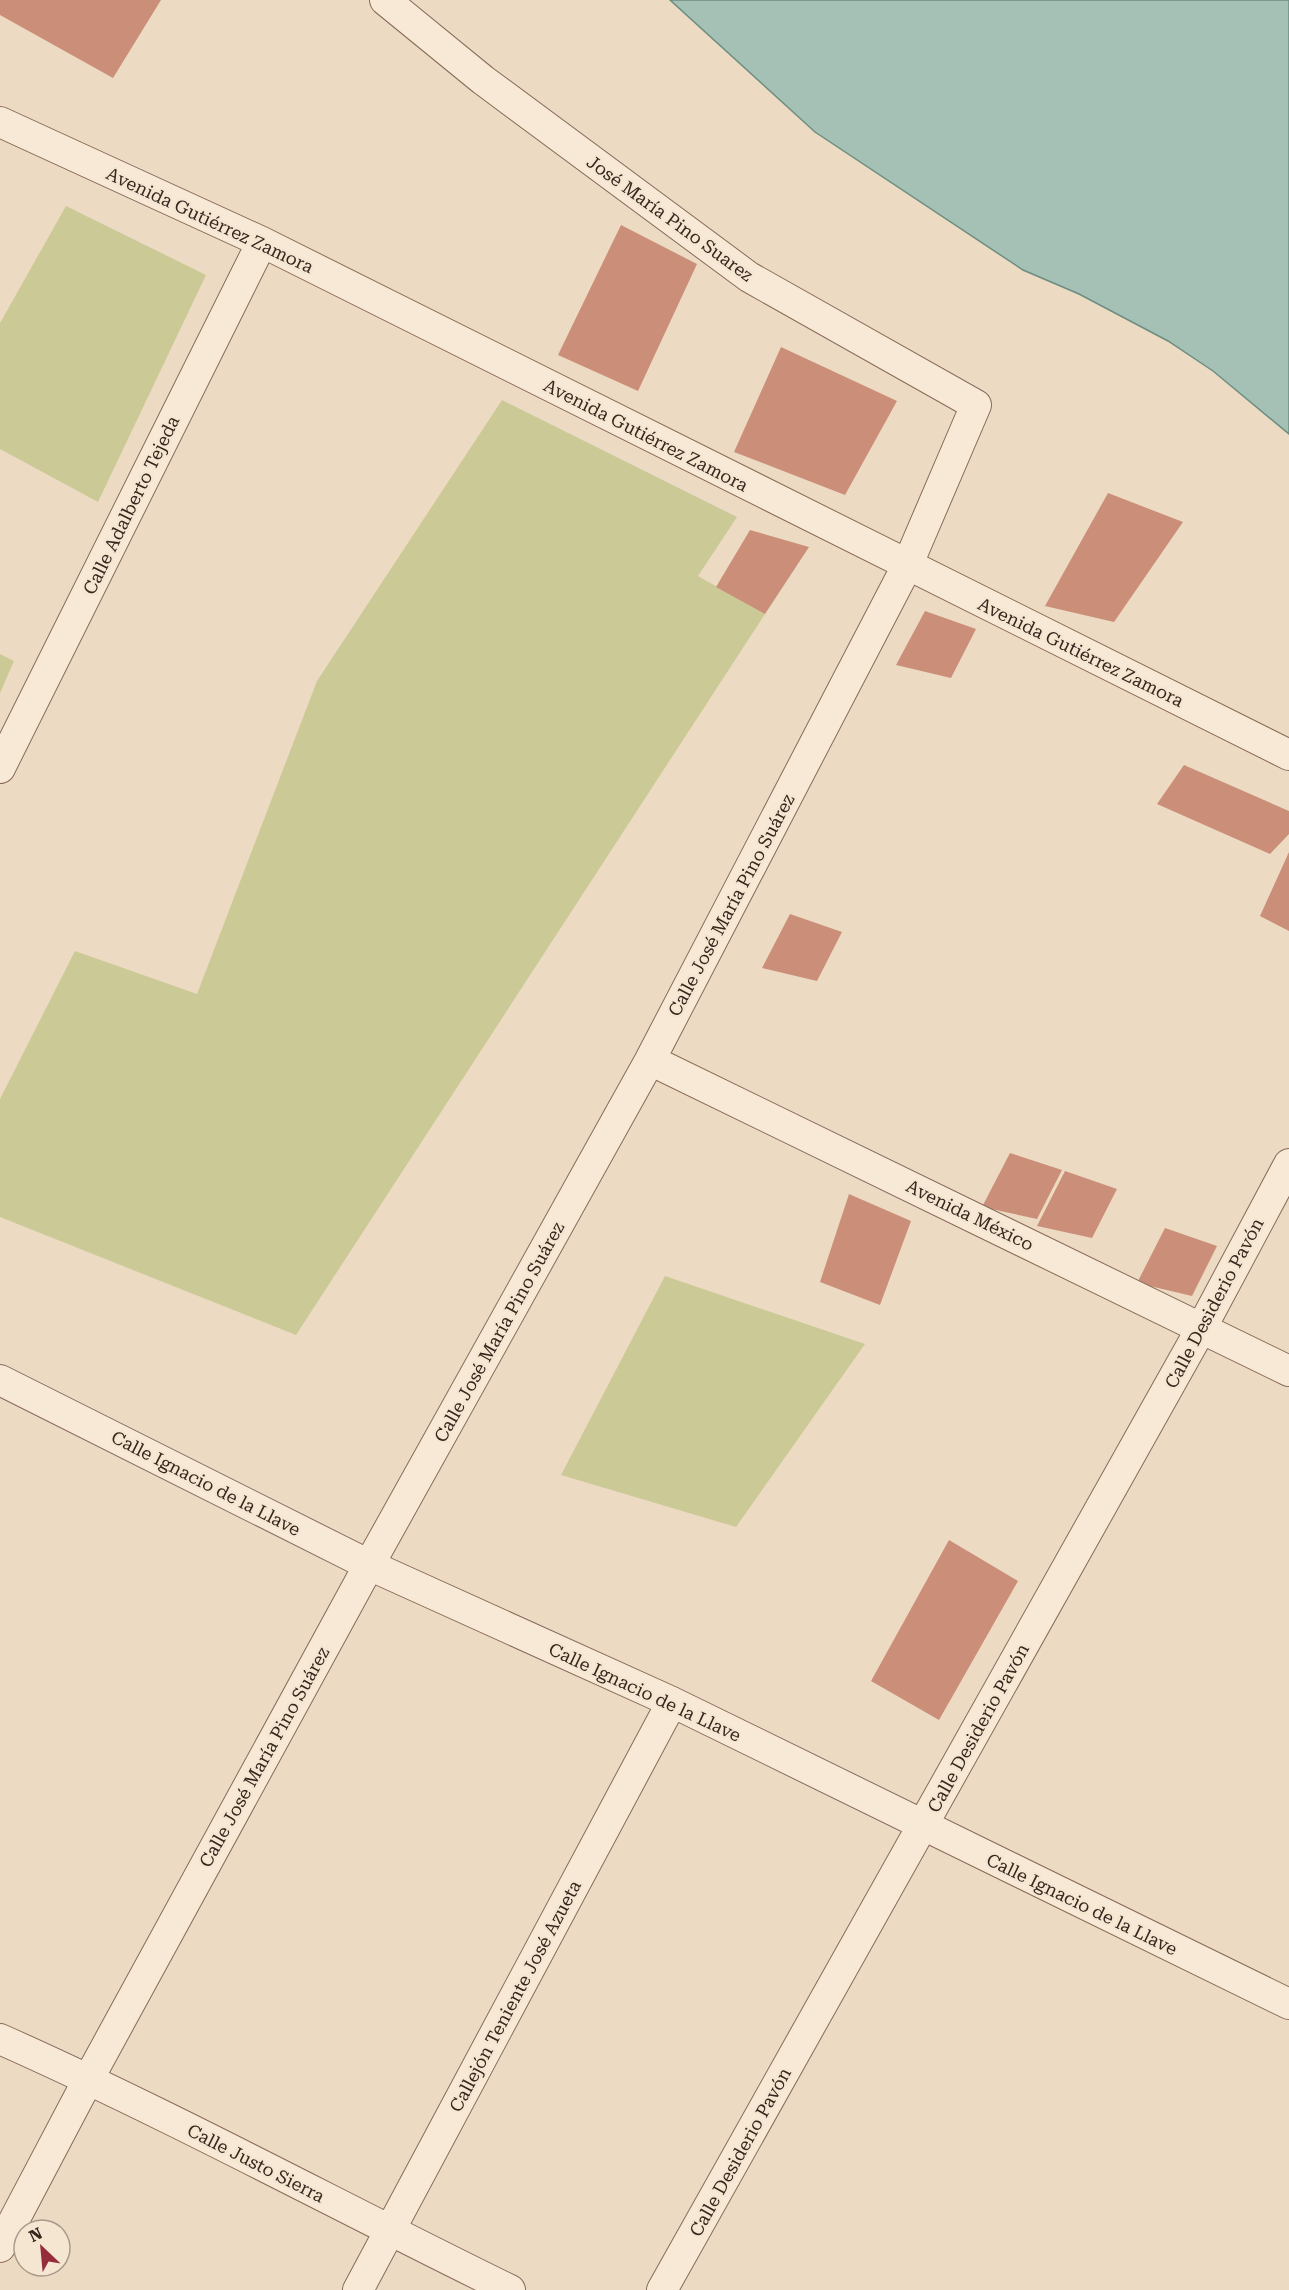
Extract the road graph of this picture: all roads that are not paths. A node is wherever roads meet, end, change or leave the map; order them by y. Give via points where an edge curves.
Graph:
1 (386, 0) edge
2 (0, 122) edge
3 (262, 243) junction
4 (976, 405) joint
5 (907, 566) junction
6 (1289, 755) edge
7 (0, 768) edge
8 (650, 1060) junction
9 (1289, 1164) edge
10 (1202, 1327) junction
11 (1289, 1371) edge
12 (0, 1380) edge
13 (369, 1565) junction
14 (672, 1702) junction
15 (923, 1826) junction
16 (1289, 2004) edge
17 (0, 2039) edge
18 (89, 2079) junction
19 (390, 2232) junction
20 (0, 2247) edge
21 (358, 2290) edge
22 (510, 2290) edge
23 (662, 2290) edge

1 - 4 street, José María Pino Suarez via 483,80 749,277
2 - 3 street, Avenida Gutiérrez Zamora
3 - 5 street, Avenida Gutiérrez Zamora
3 - 7 street, Calle Adalberto Tejeda
4 - 5 street, Calle José María Pino Suárez
5 - 6 street, Avenida Gutiérrez Zamora
5 - 8 street, Calle José María Pino Suárez
8 - 10 street, Avenida México
8 - 13 street, Calle José María Pino Suárez
9 - 10 street, Calle Desiderio Pavón
10 - 11 street, Avenida México
10 - 15 street, Calle Desiderio Pavón
12 - 13 street, Calle Ignacio de la Llave
13 - 14 street, Calle Ignacio de la Llave
13 - 18 street, Calle José María Pino Suárez
14 - 15 street, Calle Ignacio de la Llave
14 - 19 street, Callejón Teniente José Azueta
15 - 16 street, Calle Ignacio de la Llave
15 - 23 street, Calle Desiderio Pavón
17 - 18 street, Calle Justo Sierra
18 - 19 street, Calle Justo Sierra
18 - 20 street, Calle José María Pino Suárez
19 - 21 street, Callejón Teniente José Azueta
19 - 22 street, Calle Justo Sierra

